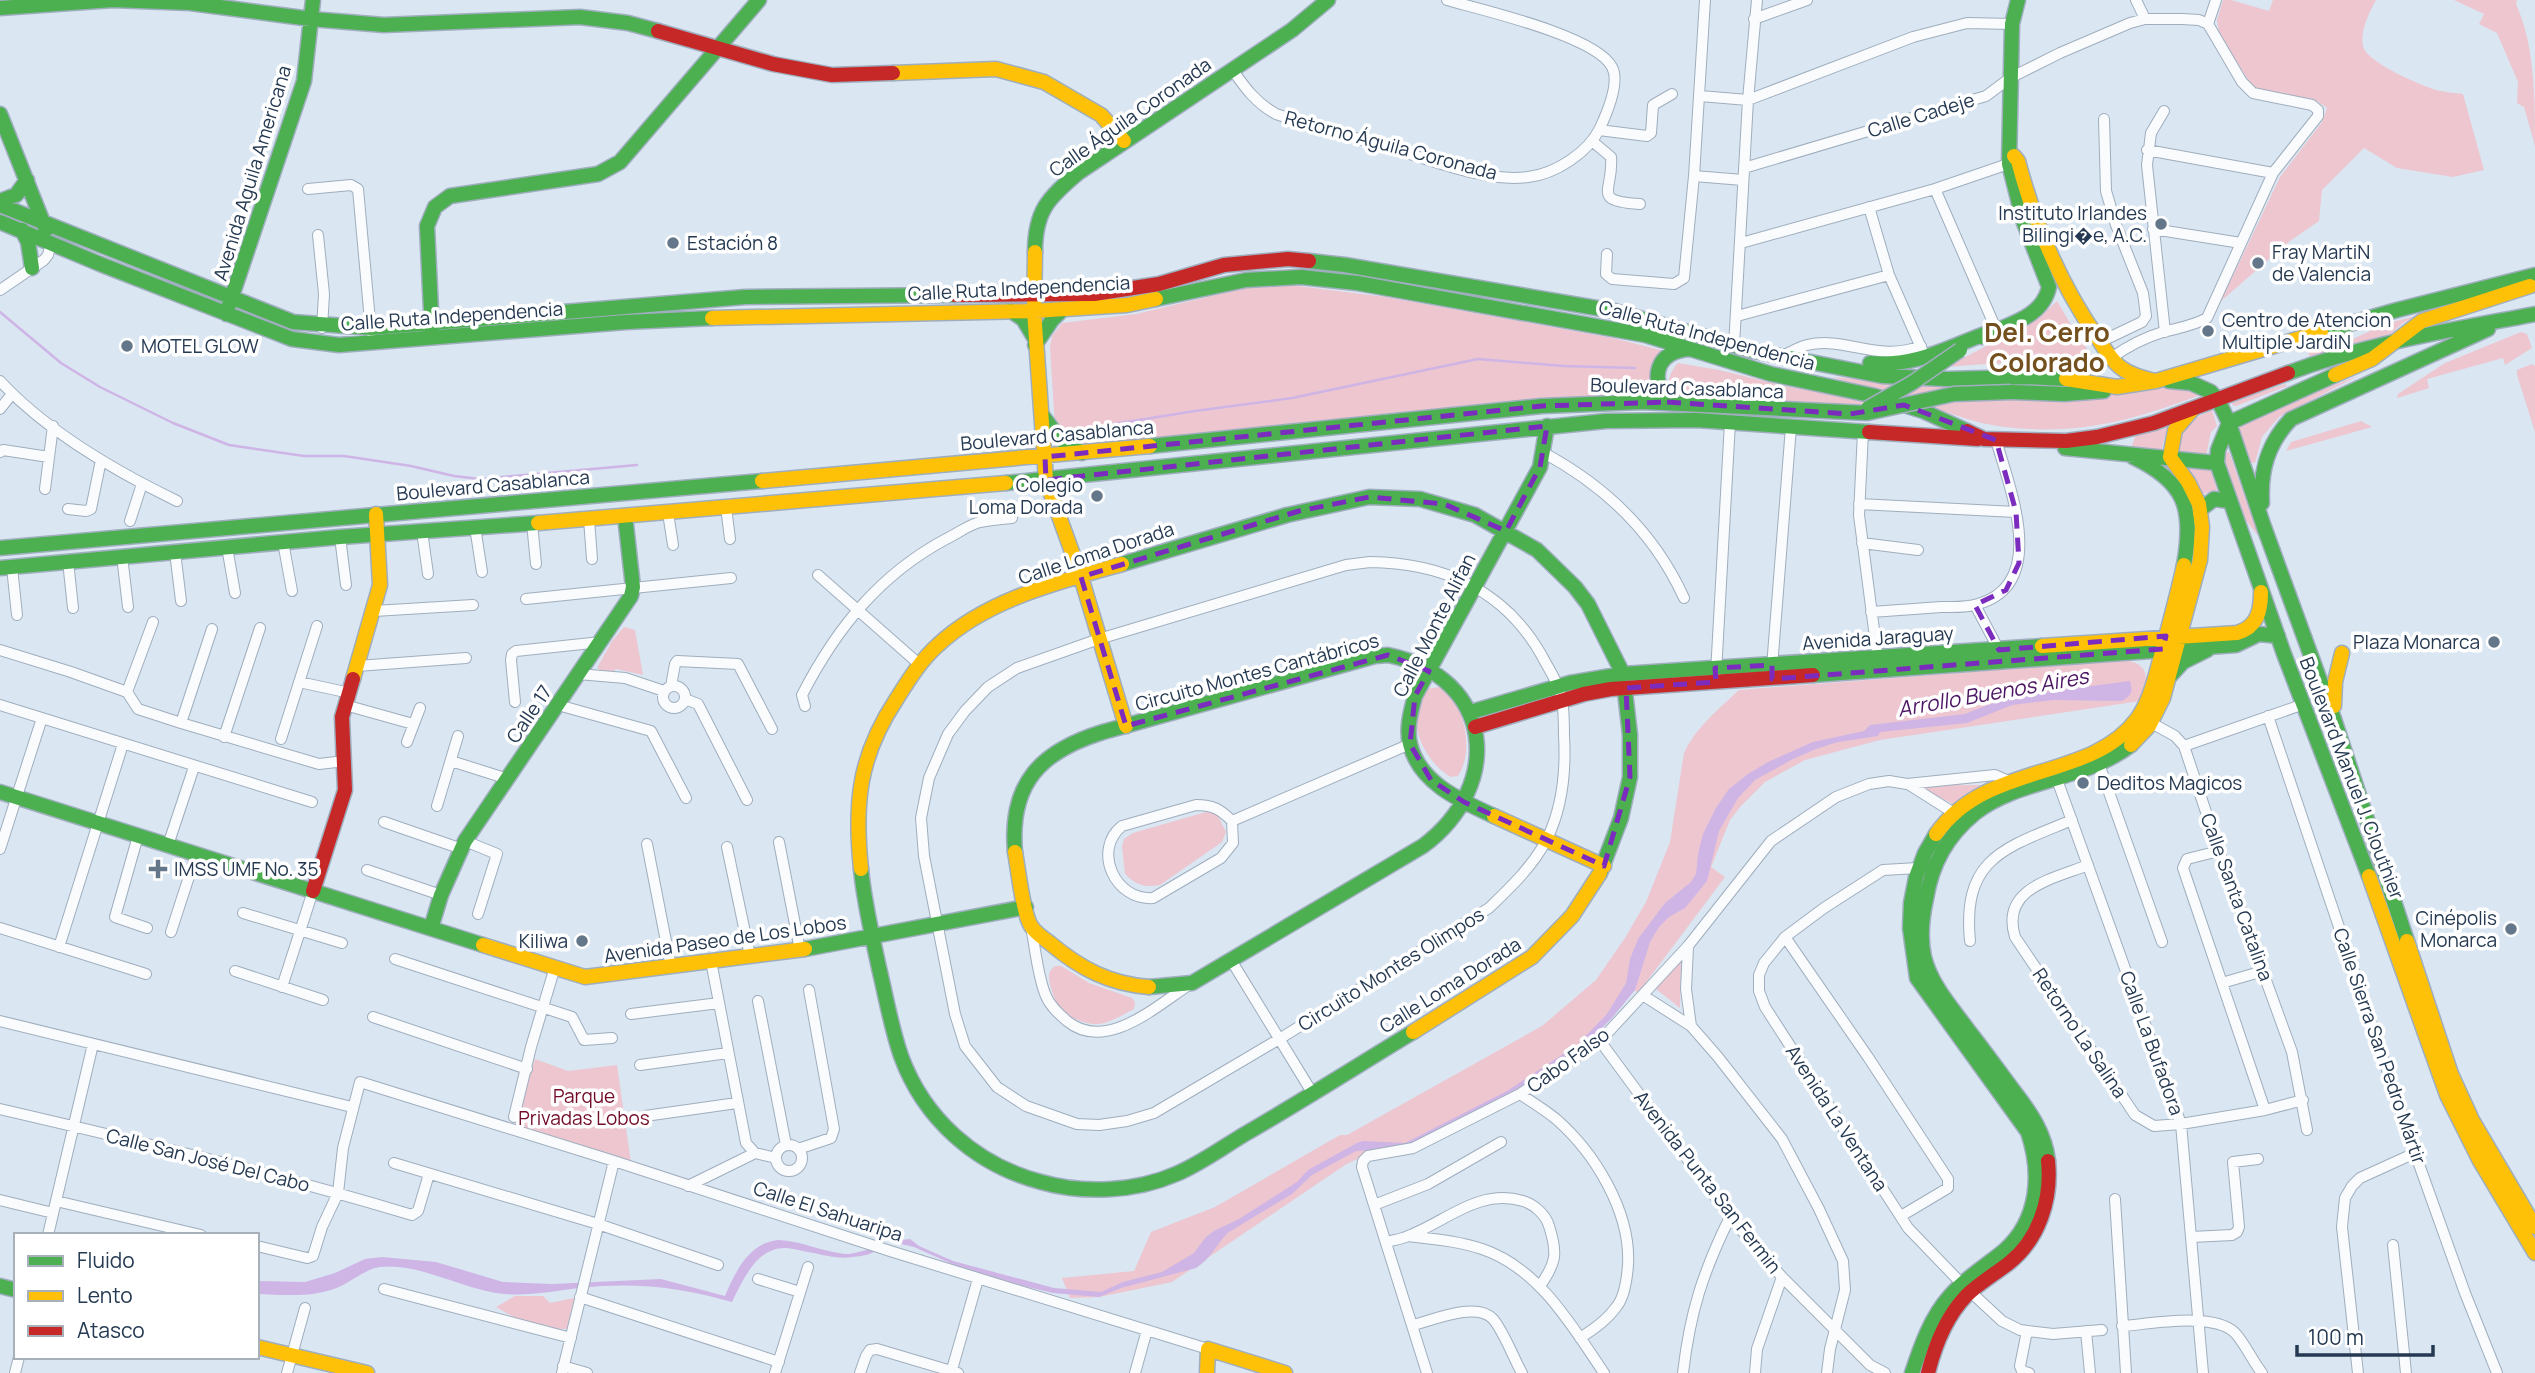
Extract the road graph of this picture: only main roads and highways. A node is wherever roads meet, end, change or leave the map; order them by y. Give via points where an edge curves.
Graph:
1 (313, 0) edge
2 (758, 0) edge
3 (1328, 0) edge
4 (2018, 0) edge
5 (0, 8) edge
6 (311, 19) junction
7 (716, 47) junction
8 (0, 114) edge
9 (1124, 141) junction
10 (2012, 159) junction
11 (27, 180) junction
12 (0, 203) edge
13 (0, 222) edge
14 (43, 222) junction
15 (22, 230) junction
16 (51, 243) junction
17 (32, 268) road end
18 (2535, 275) edge
19 (2535, 284) edge
20 (232, 300) junction
21 (1034, 303) junction
22 (1489, 306) junction
23 (1063, 309) junction
24 (1011, 311) junction
25 (226, 314) junction
26 (2535, 314) edge
27 (2506, 321) junction
28 (431, 323) junction
29 (1993, 331) junction
30 (433, 339) junction
31 (2399, 340) junction
32 (1035, 342) junction
33 (1734, 346) junction
34 (1692, 349) junction
35 (1801, 361) junction
36 (2156, 381) junction
37 (2117, 387) junction
38 (2218, 400) junction
39 (1667, 402) junction
40 (2193, 409) junction
41 (1868, 410) junction
42 (1042, 415) junction
43 (2229, 423) junction
44 (1547, 426) junction
45 (1990, 439) junction
46 (2039, 440) junction
47 (1082, 453) junction
48 (2122, 454) junction
49 (1045, 457) junction
50 (2170, 457) junction
51 (2217, 464) junction
52 (1046, 480) junction
53 (2229, 501) junction
54 (2201, 509) junction
55 (376, 514) junction
56 (625, 516) junction
57 (2263, 527) junction
58 (1506, 531) junction
59 (378, 534) junction
60 (0, 548) edge
61 (6, 567) edge
62 (1081, 577) junction
63 (2261, 591) junction
64 (2249, 634) junction
65 (2278, 636) junction
66 (2171, 642) junction
67 (2223, 646) junction
68 (2118, 653) junction
69 (2342, 653) dead end
70 (1879, 665) junction
71 (1429, 671) junction
72 (1625, 681) junction
73 (2160, 682) junction
74 (2334, 719) junction
75 (1473, 720) junction
76 (2145, 720) junction
77 (1126, 726) junction
78 (2055, 773) junction
79 (0, 792) edge
80 (1464, 802) junction
81 (1959, 816) junction
82 (1604, 866) junction
83 (313, 891) junction
84 (1027, 907) junction
85 (431, 928) junction
86 (872, 937) junction
87 (2535, 1227) edge
88 (2535, 1253) edge
89 (1966, 1288) junction
90 (259, 1347) edge
91 (1279, 1372) edge
92 (367, 1373) edge
93 (1207, 1373) edge
94 (1912, 1373) edge
95 (1928, 1373) edge

1 - 6 main road, Avenida Aguila Americana
2 - 7 main road
3 - 9 main road, Calle Águila Coronada via 1292,30
4 - 10 main road via 2012,24
5 - 6 main road via 113,0 177,2
6 - 7 main road via 384,24 580,17 628,23
6 - 20 main road, Avenida Aguila Americana via 304,81
7 - 9 main road via 832,75 996,69 1044,82 1064,93 1101,116
7 - 28 main road via 620,162 598,174 450,196 435,207 427,226
8 - 11 main road
9 - 21 main road, Calle Águila Coronada via 1078,173 1042,210 1035,232
10 - 29 main road via 2024,223 2049,296 2038,310
10 - 36 main road via 2062,285 2112,358 2127,372
11 - 12 main road via 16,195
11 - 14 main road
12 - 14 main road, Calle Ruta Independencia
13 - 15 main road, Calle Ruta Independencia
14 - 16 main road
14 - 20 main road, Calle Ruta Independencia
15 - 16 main road, Calle Ruta Independencia
15 - 17 main road via 29,242
16 - 25 main road, Calle Ruta Independencia
18 - 36 main road
19 - 31 main road via 2433,316
20 - 25 main road, Avenida Aguila Americana
20 - 28 main road, Calle Ruta Independencia via 293,322 323,326
21 - 23 main road, Calle Ruta Independencia
21 - 24 main road, Calle Ruta Independencia
21 - 28 main road, Calle Ruta Independencia via 746,298
21 - 32 main road, Calle Águila Coronada
21 - 33 main road, Calle Ruta Independencia via 1127,290 1224,265 1316,260 1614,311
22 - 23 main road, Calle Ruta Independencia via 1328,278 1278,276 1127,305
22 - 33 main road via 1585,311 1724,349
22 - 34 main road, Calle Ruta Independencia via 1612,328
23 - 32 main road
24 - 30 main road, Calle Ruta Independencia via 626,321
24 - 32 main road via 1023,319
25 - 30 main road, Calle Ruta Independencia via 292,339 318,343
26 - 27 main road
27 - 31 main road
27 - 57 main road via 2291,419 2276,435 2262,469
28 - 30 main road
29 - 35 main road via 1923,352 1898,366 1835,358
29 - 41 main road, bridge
31 - 38 main road via 2315,363
31 - 43 main road via 2372,359
32 - 42 main road, Calle Águila Coronada
33 - 35 main road, Calle Ruta Independencia
34 - 39 main road via 1671,352 1660,365 1657,379
34 - 45 main road, Calle Ruta Independencia via 1771,374 1875,396
35 - 37 main road via 1914,379 2027,377
36 - 37 main road
36 - 38 main road via 2191,383
37 - 41 main road, Boulevard Casablanca, bridge via 2064,394 1954,394
38 - 40 main road
38 - 43 main road, Boulevard Manuel J. Clouthier
39 - 41 main road, Boulevard Casablanca via 1850,414
39 - 47 main road, Boulevard Casablanca via 1542,406
40 - 46 main road via 2097,437
40 - 50 main road via 2175,430
42 - 47 main road via 1060,439
42 - 49 main road, Calle Águila Coronada
43 - 51 main road
43 - 57 main road, Boulevard Manuel J. Clouthier
44 - 45 main road, Boulevard Casablanca via 1664,419
44 - 52 main road, Boulevard Casablanca
44 - 58 main road, Calle Monte Alifan via 1539,467
45 - 46 main road, Calle Ruta Independencia
46 - 48 main road via 2058,448
47 - 49 main road, Boulevard Casablanca
48 - 50 main road
48 - 66 main road via 2149,463 2171,478 2187,510 2188,551
49 - 52 main road, Calle Águila Coronada
49 - 55 main road, Boulevard Casablanca
50 - 51 main road
50 - 54 main road
51 - 53 main road, Boulevard Manuel J. Clouthier
52 - 56 main road, Boulevard Casablanca
52 - 62 main road, Calle Águila Coronada
53 - 54 main road via 2214,499
53 - 63 main road, Boulevard Manuel J. Clouthier
54 - 66 main road via 2200,554
55 - 59 main road
55 - 60 main road, Boulevard Casablanca
56 - 59 main road, Boulevard Casablanca
56 - 85 main road, Calle 17 via 631,596 464,845
57 - 74 main road, Boulevard Manuel J. Clouthier
58 - 62 main road, Calle Loma Dorada via 1444,504 1369,497 1299,510
58 - 71 main road, Calle Monte Alifan
58 - 72 main road, Calle Loma Dorada via 1538,550 1575,587
59 - 61 main road, Boulevard Casablanca
59 - 83 main road via 381,577 342,717 345,790
62 - 77 main road, Calle Águila Coronada
62 - 86 main road, Calle Loma Dorada via 993,606 943,639 919,664 877,728 860,793 858,850
63 - 64 main road via 2259,617
63 - 65 main road, Boulevard Manuel J. Clouthier
64 - 65 main road, Avenida Jaraguay
64 - 66 main road, Avenida Jaraguay
64 - 67 main road, Avenida Jaraguay via 2236,645
65 - 88 main road, Boulevard Manuel J. Clouthier via 2447,1095
66 - 67 main road, Avenida Jaraguay
66 - 68 main road, Avenida Jaraguay
66 - 70 main road, Avenida Jaraguay via 1999,650
66 - 73 main road
67 - 73 main road via 2189,658
68 - 70 main road, Avenida Jaraguay
68 - 73 main road via 2146,659
69 - 74 main road
70 - 72 main road, Avenida Jaraguay
71 - 75 main road, Circuito Montes Cantábricos via 1458,690
71 - 77 main road, Circuito Montes Cantábricos via 1401,657 1375,656
71 - 80 main road, Calle Monte Alifan via 1415,696 1410,744 1431,780
72 - 75 main road, Avenida Jaraguay via 1596,691 1561,693
72 - 82 main road, Calle Loma Dorada via 1630,777
73 - 76 main road
74 - 87 main road, Boulevard Manuel J. Clouthier via 2451,1074 2472,1120
75 - 80 main road, Circuito Montes Cantábricos via 1477,764
76 - 78 main road via 2105,748
76 - 78 main road via 2142,735 2123,751 2099,764
77 - 84 main road, Circuito Montes Cantábricos via 1052,754 1022,788 1012,828
78 - 81 main road
78 - 81 main road via 2011,782 1972,798
79 - 83 main road, Avenida Paseo de Los Lobos
80 - 82 main road
80 - 84 main road, Circuito Montes Cantábricos via 1447,827 1423,846 1192,983 1170,988 1125,986 1094,976 1069,962 1030,926
81 - 89 main road via 1938,834 1918,868 1909,930 1912,960 1917,978 2028,1132 2038,1168 2032,1209 2012,1242
81 - 89 main road via 1931,873 1924,914 1924,958 1945,1000 2035,1121 2049,1169 2046,1207 2032,1237 2015,1258
82 - 86 main road, Calle Loma Dorada via 1572,916 1532,957 1176,1174 1125,1189 1060,1189 1027,1181 995,1167 940,1122 906,1067
83 - 85 main road, Avenida Paseo de Los Lobos
84 - 86 main road, Avenida Paseo de Los Lobos
85 - 86 main road, Avenida Paseo de Los Lobos via 592,977
89 - 94 main road via 1947,1299
89 - 95 main road
90 - 92 main road
91 - 93 main road, Calle El Sahuaripa via 1208,1349

